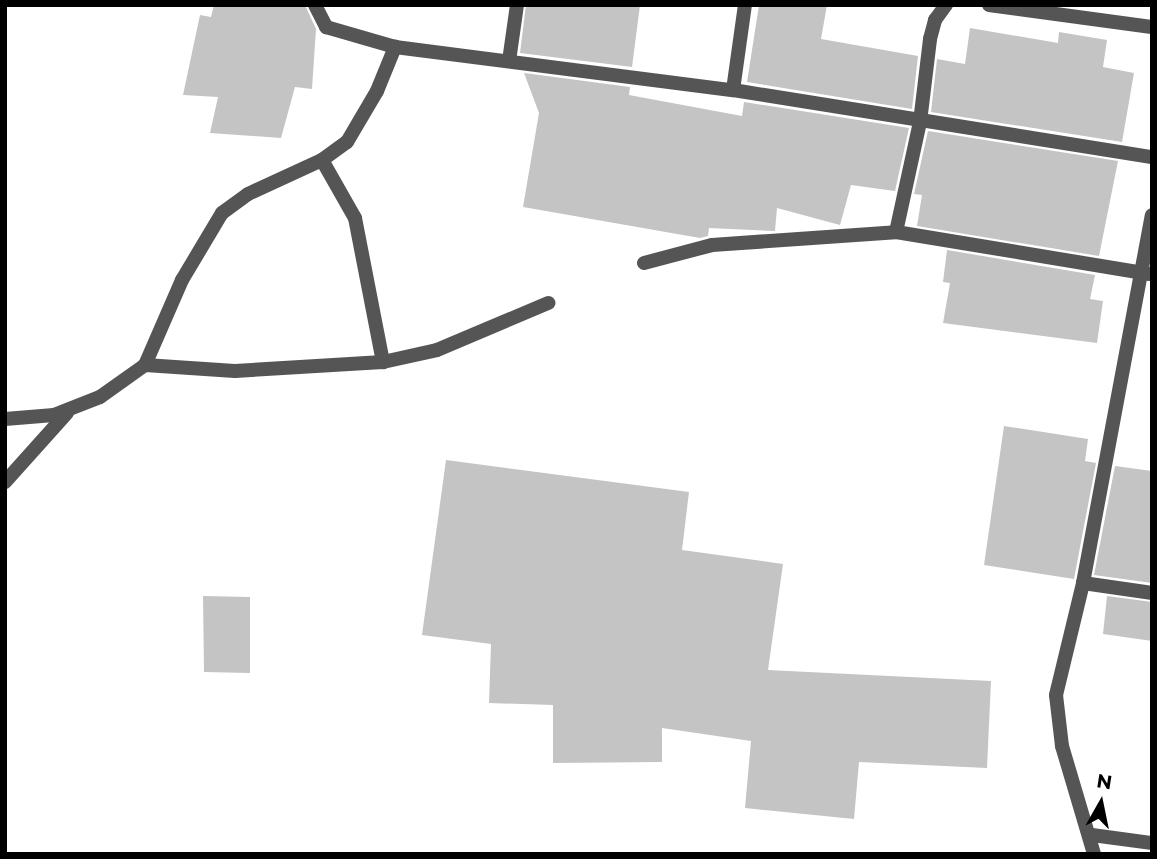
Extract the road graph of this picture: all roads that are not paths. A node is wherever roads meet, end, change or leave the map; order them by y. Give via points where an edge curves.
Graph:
1 (315, 5) edge
2 (517, 5) edge
3 (745, 5) edge
4 (946, 5) edge
5 (989, 5) edge
6 (1152, 27) edge
7 (395, 47) junction
8 (509, 61) junction
9 (733, 90) junction
10 (920, 122) junction
11 (1152, 157) edge
12 (322, 160) junction
13 (1152, 215) edge
14 (896, 232) junction
15 (644, 263) dead end
16 (1147, 273) edge
17 (548, 303) dead end
18 (383, 362) junction
19 (145, 365) junction
20 (71, 408) junction
21 (5, 419) edge
22 (5, 482) edge
23 (1083, 583) junction
24 (1152, 593) edge
25 (1092, 835) junction
26 (1152, 843) edge
27 (1094, 854) edge

1 - 7 street via 326,27
2 - 8 street
3 - 9 street
4 - 10 street via 935,20 930,39
5 - 6 street
7 - 8 street
7 - 12 street via 377,91 347,142
8 - 9 street
9 - 10 street
10 - 11 street
10 - 14 street
12 - 18 street via 355,218
12 - 19 street via 248,194 222,213 182,280
13 - 16 street
14 - 15 street via 712,245
14 - 16 street
16 - 23 street
17 - 18 street via 436,349
18 - 19 street via 235,371
19 - 20 street via 100,397
20 - 21 street via 54,415
20 - 22 street
23 - 24 street
23 - 25 street via 1056,695 1062,746
25 - 26 street
25 - 27 street

